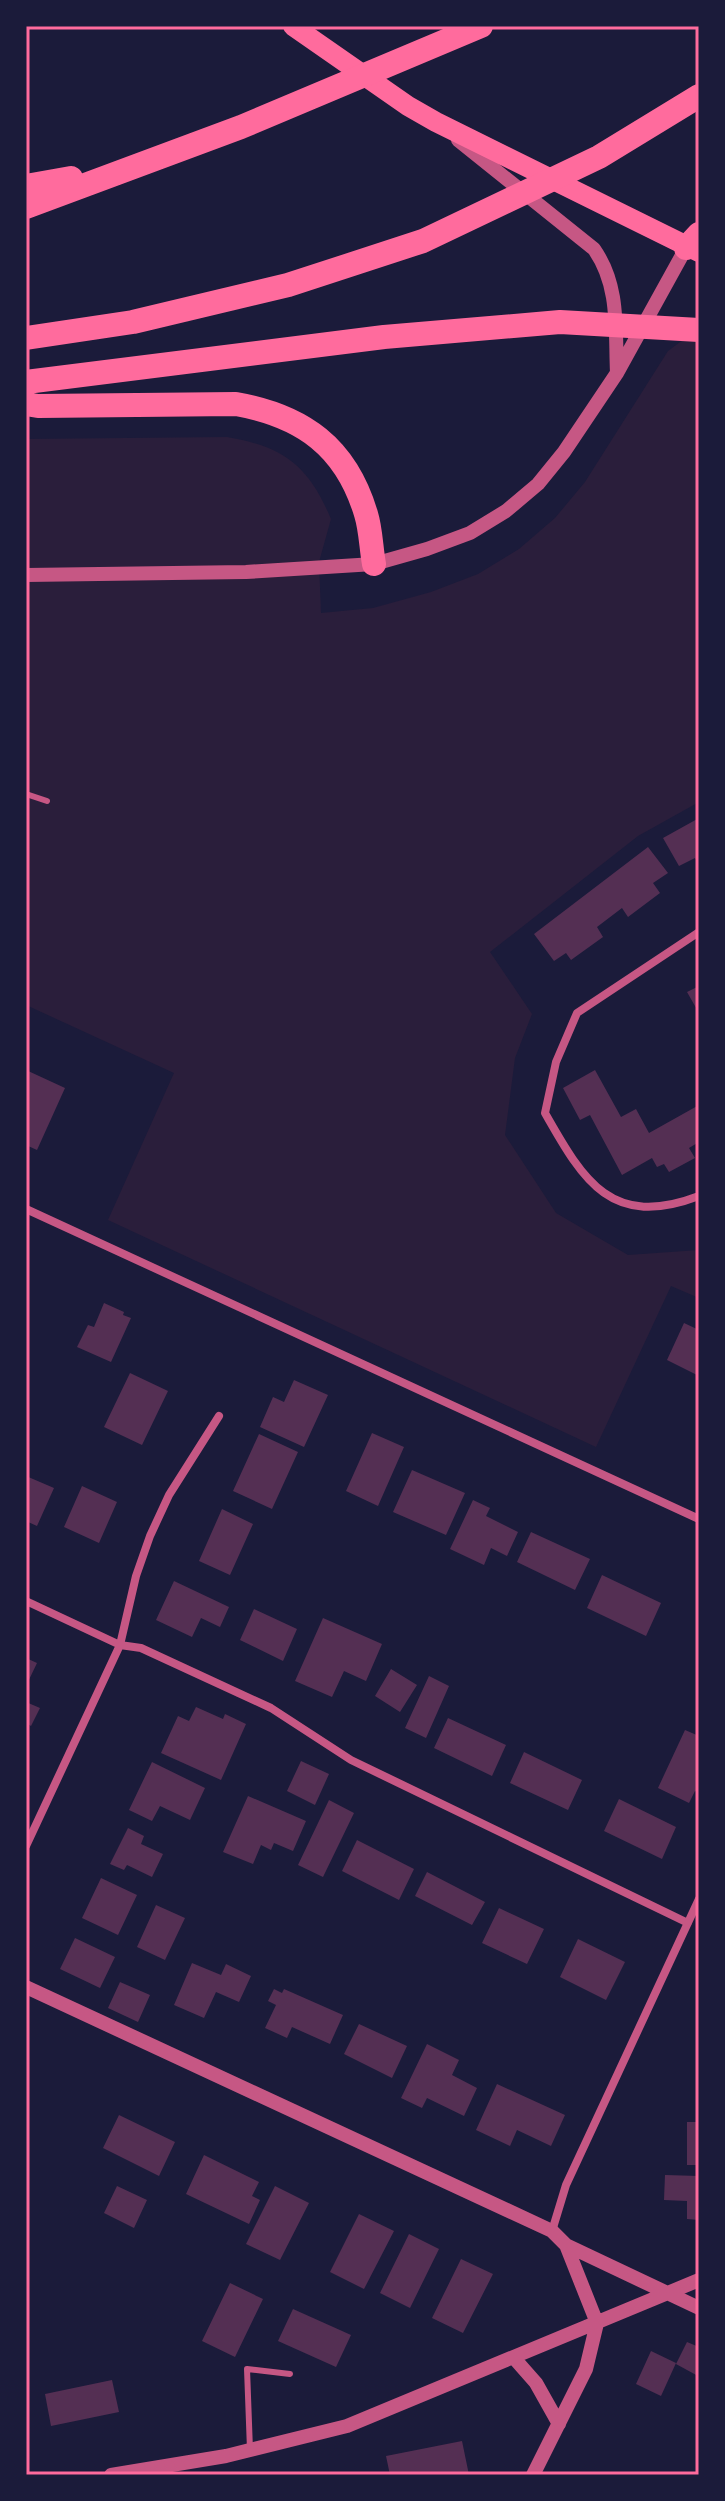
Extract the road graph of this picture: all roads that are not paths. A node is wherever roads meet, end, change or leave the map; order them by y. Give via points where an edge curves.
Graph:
1 (293, 26) edge
2 (481, 26) edge
3 (699, 96) edge
4 (436, 122) junction
5 (125, 169) junction
6 (26, 186) edge
7 (26, 207) edge
8 (695, 245) edge
9 (699, 330) edge
10 (26, 338) edge
11 (617, 373) junction
12 (26, 382) edge
13 (26, 404) edge
14 (374, 564) junction
15 (26, 575) edge
16 (26, 794) edge
17 (47, 801) dead end
18 (699, 932) edge
19 (699, 1196) edge
20 (26, 1209) edge
21 (219, 1416) dead end
22 (699, 1519) edge
23 (26, 1601) edge
24 (120, 1645) junction
25 (26, 1846) edge
26 (699, 1899) edge
27 (688, 1923) junction
28 (26, 1987) edge
29 (552, 2231) junction
30 (566, 2245) junction
31 (699, 2280) edge
32 (668, 2293) junction
33 (699, 2308) edge
34 (597, 2323) junction
35 (514, 2358) junction
36 (290, 2374) dead end
37 (559, 2424) junction
38 (250, 2450) junction
39 (111, 2475) edge
40 (533, 2475) edge

1 - 4 main road
2 - 5 highway via 241,127
3 - 10 highway via 599,157 423,241 288,285 133,322
4 - 8 main road
4 - 11 street via 601,258 613,289
5 - 6 highway
5 - 7 highway
8 - 11 street
9 - 12 highway via 560,322 384,337
11 - 14 street via 564,452 506,511 470,533
13 - 14 highway via 236,404 292,420 335,452 348,473 366,515
14 - 15 street
16 - 17 lane
18 - 19 street via 577,1013 556,1062 545,1113 591,1184 617,1203 648,1208
20 - 22 street
21 - 24 street via 150,1536
23 - 24 street
24 - 25 street
24 - 27 street via 141,1648 271,1708 351,1760
26 - 27 street
27 - 29 street via 566,2185
28 - 29 street
29 - 30 street
30 - 32 street
30 - 34 street
31 - 32 street
32 - 33 street
32 - 34 street
34 - 35 street
34 - 37 street via 586,2369
35 - 37 street via 536,2383
35 - 38 street via 347,2426
36 - 38 lane via 247,2369
37 - 40 street
38 - 39 street

